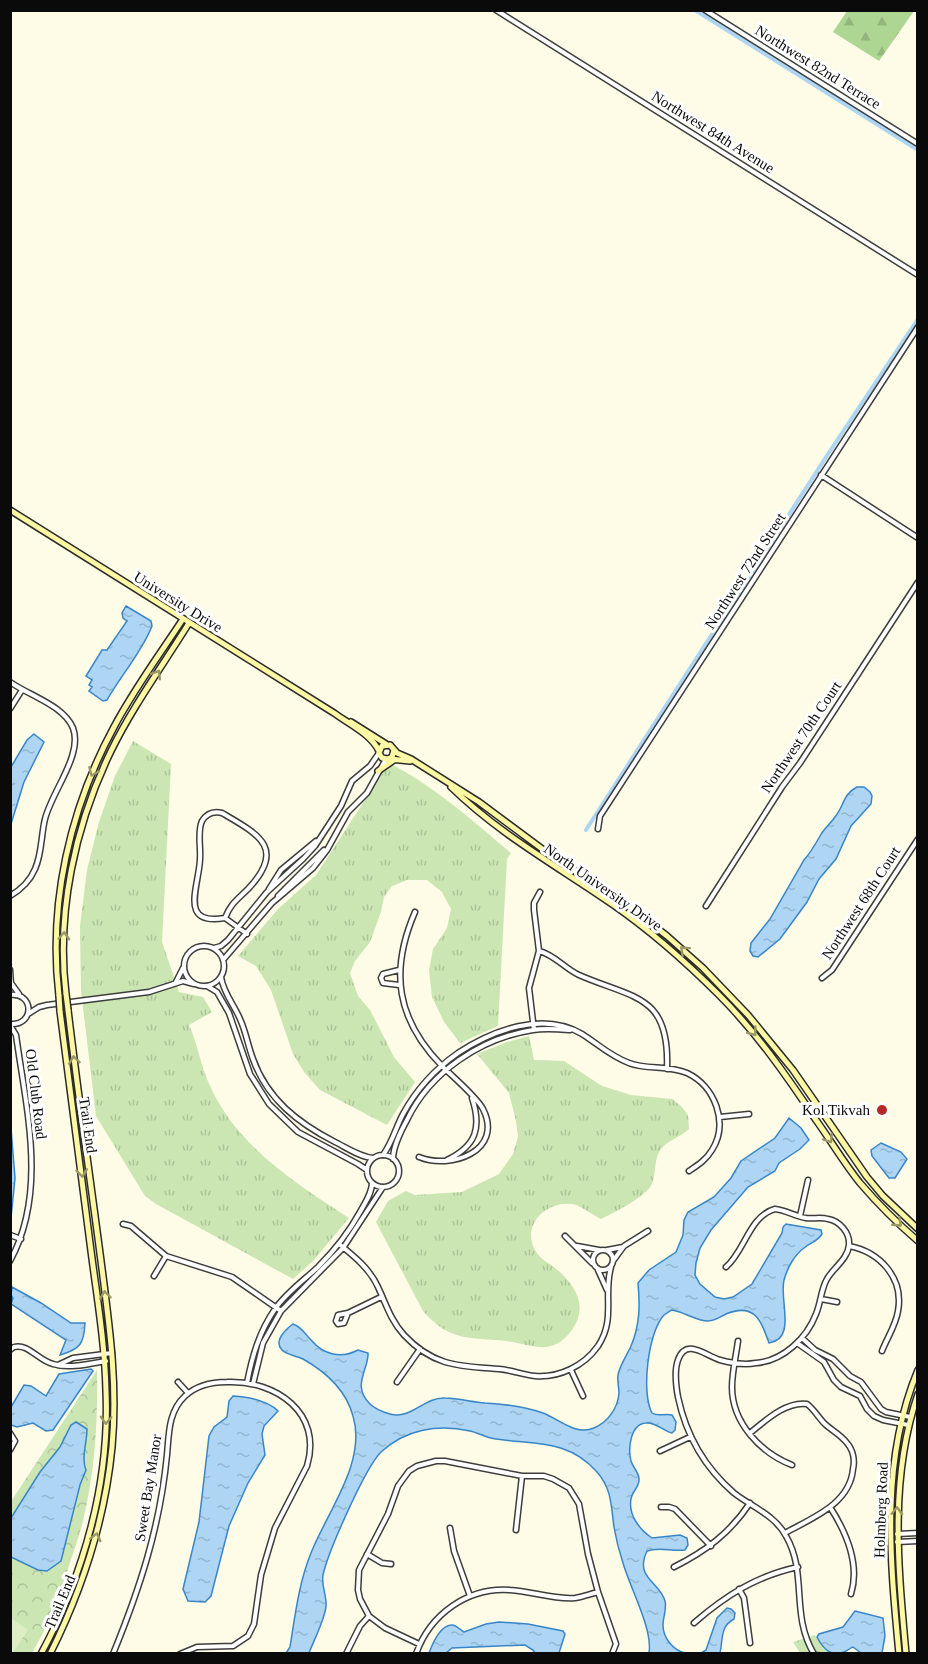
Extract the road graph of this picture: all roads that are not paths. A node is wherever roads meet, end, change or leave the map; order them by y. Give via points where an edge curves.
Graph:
1 (496, 10) edge
2 (705, 10) edge
3 (918, 144) edge
4 (918, 275) edge
5 (918, 327) edge
6 (821, 475) junction
7 (10, 510) edge
8 (918, 538) edge
9 (918, 582) edge
10 (183, 619) junction
11 (189, 623) junction
12 (10, 682) edge
13 (22, 690) junction
14 (10, 709) edge
15 (334, 713) junction
16 (386, 744) junction
17 (394, 750) junction
18 (379, 752) junction
19 (387, 759) junction
20 (396, 759) junction
21 (416, 763) junction
22 (378, 771) junction
23 (448, 783) junction
24 (329, 823) junction
25 (338, 829) junction
26 (598, 829) dead end
27 (320, 837) junction
28 (918, 839) edge
29 (330, 843) junction
30 (281, 879) junction
31 (287, 886) junction
32 (267, 892) junction
33 (540, 892) dead end
34 (10, 896) edge
35 (272, 903) junction
36 (706, 906) dead end
37 (415, 912) dead end
38 (225, 918) junction
39 (239, 928) junction
40 (247, 934) junction
41 (214, 948) junction
42 (539, 951) junction
43 (223, 960) junction
44 (183, 968) junction
45 (10, 970) edge
46 (400, 970) junction
47 (221, 977) junction
48 (822, 978) dead end
49 (175, 983) junction
50 (11, 984) edge
51 (194, 984) junction
52 (399, 985) junction
53 (207, 986) junction
54 (726, 991) junction
55 (10, 995) edge
56 (22, 996) junction
57 (720, 996) junction
58 (27, 1001) junction
59 (39, 1007) junction
60 (236, 1010) junction
61 (230, 1012) junction
62 (28, 1014) junction
63 (22, 1022) junction
64 (10, 1024) edge
65 (533, 1024) junction
66 (534, 1030) junction
67 (572, 1030) junction
68 (16, 1035) junction
69 (442, 1066) junction
70 (667, 1069) junction
71 (446, 1070) junction
72 (472, 1097) junction
73 (749, 1114) dead end
74 (720, 1117) junction
75 (383, 1155) junction
76 (419, 1157) dead end
77 (373, 1158) junction
78 (393, 1159) junction
79 (445, 1160) junction
80 (367, 1170) junction
81 (689, 1172) dead end
82 (808, 1180) dead end
83 (372, 1183) junction
84 (383, 1187) junction
85 (800, 1216) junction
86 (123, 1224) dead end
87 (918, 1229) edge
88 (648, 1231) dead end
89 (10, 1235) edge
90 (565, 1236) dead end
91 (21, 1239) junction
92 (918, 1241) edge
93 (339, 1244) junction
94 (577, 1246) junction
95 (624, 1246) junction
96 (849, 1246) junction
97 (343, 1248) junction
98 (600, 1250) junction
99 (606, 1250) junction
100 (166, 1256) junction
101 (10, 1261) edge
102 (613, 1261) junction
103 (596, 1267) junction
104 (611, 1267) junction
105 (726, 1267) dead end
106 (154, 1276) dead end
107 (609, 1294) junction
108 (381, 1297) junction
109 (821, 1299) junction
110 (837, 1302) dead end
111 (276, 1308) junction
112 (281, 1311) junction
113 (348, 1313) dead end
114 (802, 1338) junction
115 (738, 1341) dead end
116 (797, 1343) junction
117 (420, 1349) junction
118 (10, 1350) edge
119 (882, 1351) dead end
120 (112, 1353) junction
121 (104, 1354) junction
122 (113, 1360) junction
123 (105, 1361) junction
124 (735, 1363) junction
125 (58, 1365) junction
126 (571, 1370) junction
127 (918, 1370) edge
128 (178, 1382) dead end
129 (397, 1382) dead end
130 (247, 1383) junction
131 (253, 1384) junction
132 (188, 1393) junction
133 (918, 1394) edge
134 (583, 1396) dead end
135 (903, 1416) junction
136 (910, 1417) junction
137 (901, 1424) junction
138 (908, 1425) junction
139 (10, 1433) edge
140 (750, 1433) junction
141 (690, 1437) junction
142 (10, 1450) edge
143 (660, 1451) dead end
144 (792, 1465) dead end
145 (522, 1476) junction
146 (750, 1503) junction
147 (661, 1507) dead end
148 (830, 1507) junction
149 (450, 1528) dead end
150 (516, 1530) dead end
151 (785, 1533) junction
152 (897, 1533) junction
153 (918, 1533) edge
154 (890, 1534) junction
155 (918, 1541) edge
156 (897, 1542) junction
157 (890, 1543) junction
158 (711, 1546) junction
159 (367, 1554) junction
160 (391, 1564) dead end
161 (674, 1567) dead end
162 (798, 1567) junction
163 (739, 1589) junction
164 (598, 1592) junction
165 (851, 1594) dead end
166 (470, 1596) junction
167 (369, 1616) junction
168 (694, 1623) dead end
169 (750, 1642) dead end
170 (419, 1644) junction
171 (41, 1653) edge
172 (50, 1653) edge
173 (112, 1653) edge
174 (180, 1653) edge
175 (346, 1653) edge
176 (416, 1653) edge
177 (612, 1653) edge
178 (814, 1653) edge
179 (899, 1653) edge
180 (906, 1653) edge

1 - 4 street, Northwest 84th Avenue
2 - 3 street, Northwest 82nd Terrace
5 - 6 street, Northwest 72nd Street
6 - 8 street
6 - 26 street, Northwest 72nd Street via 600,816
7 - 10 street, University Drive
9 - 36 street, Northwest 70th Court
10 - 11 street, University Drive
10 -> 121 street, Trail End, bridge via 115,725 99,758 79,808 59,897 58,996
11 - 15 street, University Drive
120 -> 11 street, Trail End, bridge via 66,994 67,898 87,811 105,762
12 - 13 street
13 - 14 street
13 - 34 street via 68,719 74,733 74,755 48,807 35,871
15 - 16 street, University Drive
15 - 18 street, University Drive via 371,740
16 - 17 street
16 - 18 street
17 - 19 street
17 - 21 street
18 - 19 street
18 - 24 street via 352,781
19 - 20 street
19 - 22 street
20 - 21 street
20 - 22 street
21 - 23 street, North University Drive
22 - 25 street via 367,793
54 -> 23 street, North University Drive via 642,916
23 - 57 street, North University Drive via 523,846 654,935
24 - 25 street
24 - 27 street
25 - 29 street
27 - 30 street via 303,860
27 - 32 street via 281,870
28 - 48 street, Northwest 68th Court
29 - 31 street
29 - 35 street via 307,874
30 - 31 street
30 - 32 street
31 - 35 street
32 - 39 street
33 - 42 street via 534,903
35 - 40 street
37 - 46 street via 403,945
38 - 38 street via 231,904 256,878 267,854 259,836 217,812 207,815 201,824 194,902 197,913 205,919
38 - 39 street
39 - 40 street
39 - 41 street
40 - 43 street
41 - 43 street
41 - 44 street via 193,948
42 - 65 street via 529,988
42 - 70 street via 552,955 579,975 644,1001 664,1027
43 - 47 street
44 - 49 street
44 - 51 street
45 - 50 street
46 - 52 street
46 - 52 street via 381,978 383,983
47 - 53 street
47 - 60 street
49 - 51 street
49 - 59 street via 140,993
50 - 56 street
51 - 53 street
52 - 69 street via 413,1028
53 - 61 street via 217,992
54 - 57 street
54 - 87 street, North University Drive via 793,1070 867,1177
55 - 56 street
56 - 58 street
57 -> 92 street, North University Drive via 777,1063 859,1182
58 - 59 street
58 - 62 street
59 - 62 street
60 - 61 street
60 - 77 street via 257,1070 283,1107 316,1132
61 - 80 street via 250,1074 268,1104 298,1132
62 - 63 street, Old Club Road
63 - 64 street
63 - 68 street, Old Club Road
64 - 68 street, Old Club Road
65 - 66 street
65 - 67 street via 551,1023
65 - 69 street via 493,1034
66 - 67 street
66 - 71 street via 494,1040
67 - 70 street via 630,1064
68 - 91 street, Old Club Road via 32,1160 29,1206
69 - 71 street
69 - 75 street via 414,1096
70 - 74 street via 699,1081 711,1094
71 - 72 street
71 - 78 street via 410,1114
72 - 79 street via 476,1131 464,1150
72 - 79 street via 487,1121 484,1140 464,1159
73 - 74 street
74 - 81 street via 713,1149
75 - 77 street
75 - 78 street
76 - 79 street
77 - 80 street
78 - 84 street via 399,1168 398,1177
80 - 83 street
82 - 85 street
83 - 84 street
83 - 93 street via 371,1192
84 - 97 street
85 - 96 street via 836,1222 845,1231
85 - 105 street via 769,1211 749,1232 738,1255
86 - 100 street via 131,1226
88 - 95 street
89 - 91 street
90 - 94 street
91 - 101 street, Old Club Road
93 - 97 street
93 - 111 street
94 - 98 street
94 - 103 street
95 - 99 street
95 - 102 street
96 - 109 street via 825,1282
96 - 119 street via 869,1252 884,1263 897,1288 898,1313
97 - 108 street via 370,1273
97 - 112 street
98 - 99 street
98 - 103 street via 594,1256
99 - 102 street
100 - 106 street
100 - 111 street via 232,1277
102 - 104 street
103 - 104 street
103 - 107 street
104 - 107 street
107 - 126 street via 609,1317 602,1339 589,1357
108 - 113 street
108 - 117 street via 396,1326
109 - 110 street
109 - 114 street
111 - 112 street
111 - 130 street via 258,1341
112 - 131 street via 263,1343
114 - 116 street
114 - 135 street via 861,1382 881,1409
115 - 124 street
116 - 124 street via 769,1360
116 - 137 street via 824,1362 841,1387 860,1396 874,1416
117 - 126 street via 438,1360 470,1368 536,1376
117 - 129 street
118 - 125 street via 22,1346
120 - 121 street
120 - 122 street, Trail End
121 - 123 street, Trail End
121 - 125 street via 73,1358
122 - 123 street
172 -> 122 street, Trail End via 79,1593 101,1520 112,1445
123 - 125 street
123 -> 171 street, Trail End via 105,1446 93,1519 72,1588
124 - 140 street via 733,1397 736,1411
124 - 141 street via 700,1350 685,1351 678,1361 677,1389
126 - 134 street
127 - 135 street, Holmberg Road
128 - 132 street
130 - 131 street
130 - 132 street via 207,1384
131 - 174 street via 286,1398 300,1412 309,1437 310,1457 273,1536 248,1636 233,1646 205,1646
132 - 173 street, Sweet Bay Manor via 171,1417 154,1533 139,1587
133 - 136 street, Holmberg Road
135 - 136 street
135 - 137 street, Holmberg Road
136 - 138 street, Holmberg Road
137 - 138 street
137 - 154 street, Holmberg Road via 892,1479
152 -> 138 street, Holmberg Road
139 - 142 street via 15,1441
140 - 144 street via 770,1454
140 - 148 street via 780,1412 807,1404 852,1452 851,1481
141 - 143 street
141 - 146 street via 710,1469
145 - 150 street
145 - 159 street via 445,1461 417,1466 398,1486
145 - 164 street via 553,1479 574,1494
146 - 151 street via 764,1511
146 - 158 street via 730,1530
147 - 158 street via 675,1509
148 - 151 street
148 - 165 street via 850,1546
149 - 166 street
151 - 162 street
152 - 153 street
152 - 154 street
152 - 156 street, Holmberg Road
154 - 157 street, Holmberg Road
155 - 156 street
156 - 157 street
156 - 180 street, Holmberg Road
157 - 179 street, Holmberg Road
158 - 161 street
159 - 160 street
159 - 167 street via 359,1570 358,1590
162 - 163 street
162 - 178 street via 801,1617
163 - 168 street
163 - 169 street via 744,1598
164 - 166 street via 575,1598 510,1590
164 - 177 street via 616,1644
166 - 170 street via 446,1610
167 - 170 street
167 - 175 street
170 - 176 street

